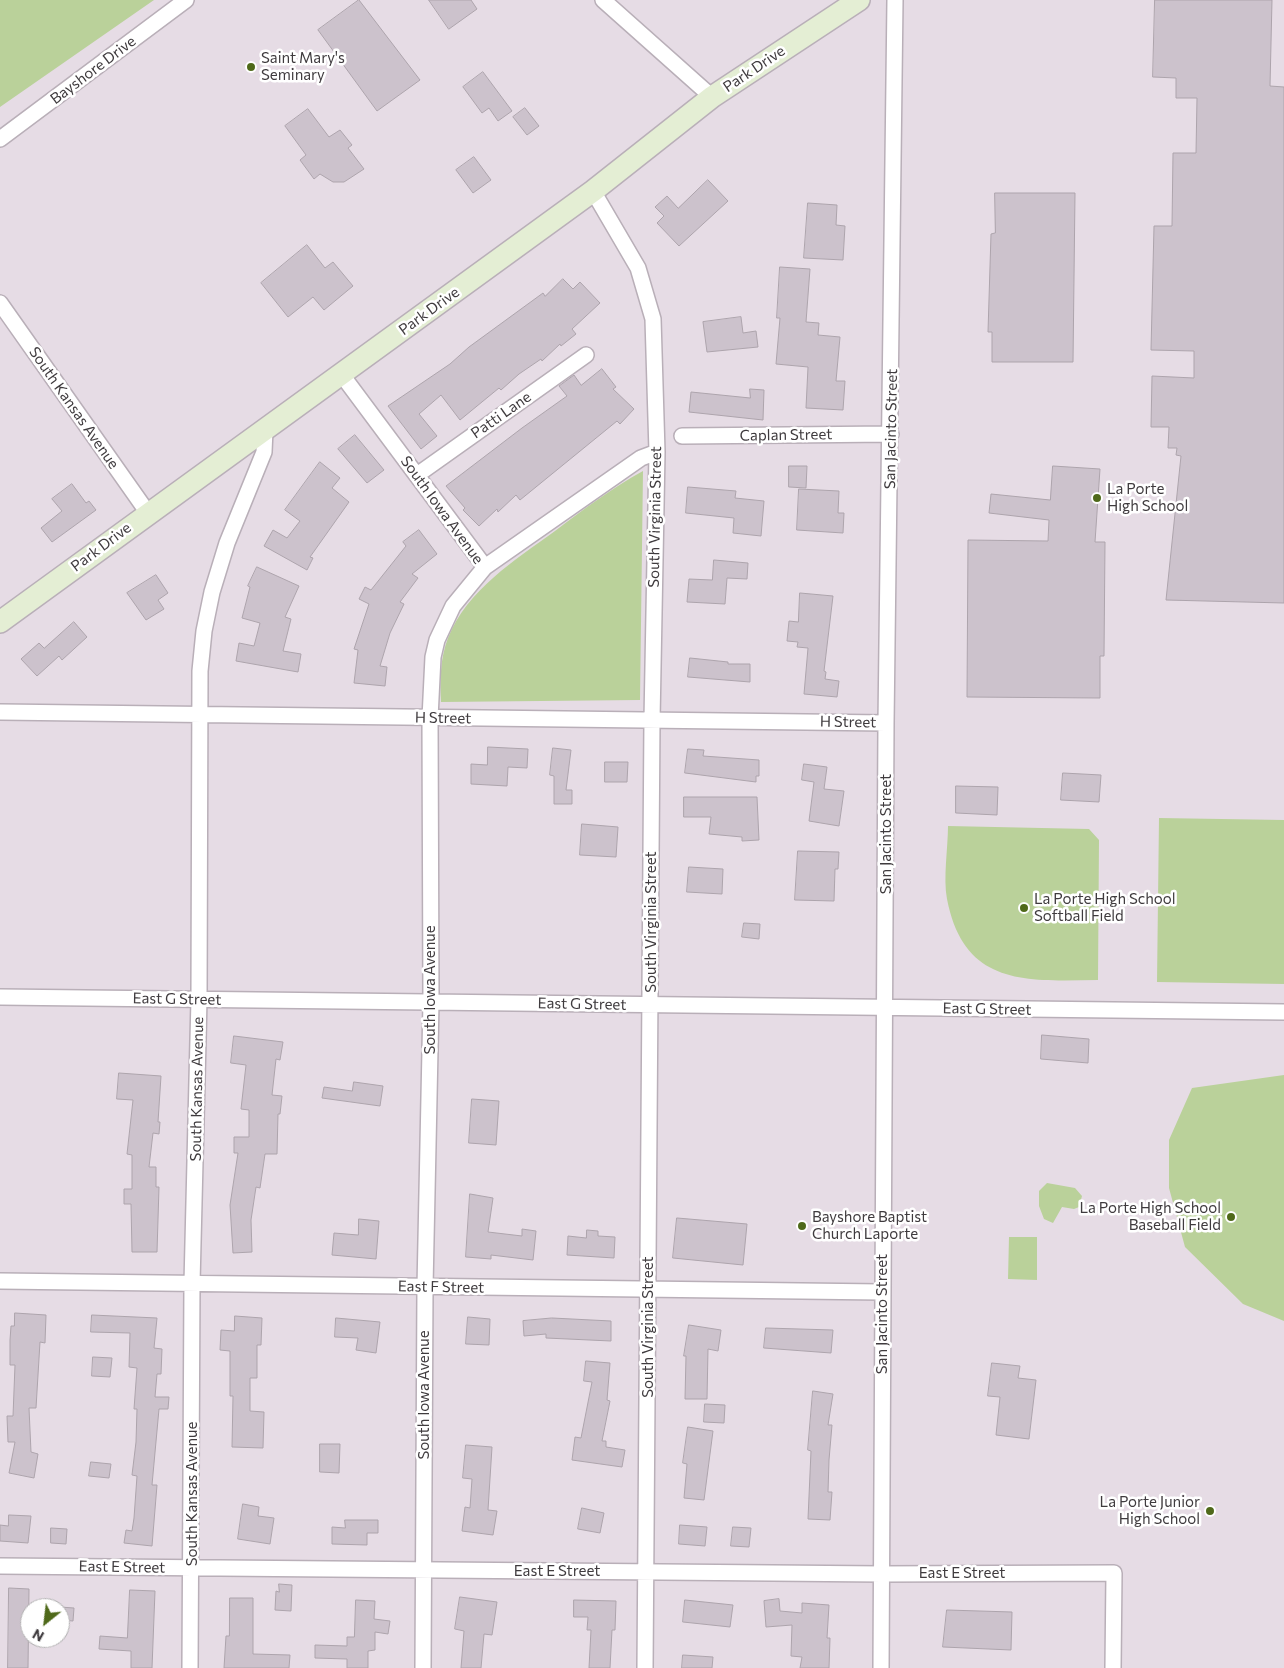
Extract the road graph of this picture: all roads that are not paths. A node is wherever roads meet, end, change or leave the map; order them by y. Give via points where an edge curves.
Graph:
1 (186, 0) edge
2 (603, 0) edge
3 (859, 0) edge
4 (895, 0) edge
5 (712, 97) junction
6 (0, 139) edge
7 (593, 191) junction
8 (0, 303) edge
9 (586, 355) dead end
10 (342, 374) junction
11 (265, 430) junction
12 (891, 434) junction
13 (682, 436) dead end
14 (657, 452) junction
15 (417, 475) junction
16 (148, 513) junction
17 (485, 567) junction
18 (0, 622) edge
19 (0, 712) edge
20 (198, 715) junction
21 (430, 718) junction
22 (652, 720) junction
23 (886, 723) junction
24 (0, 997) edge
25 (200, 999) junction
26 (430, 1002) junction
27 (651, 1004) junction
28 (886, 1007) junction
29 (1284, 1012) edge
30 (0, 1281) edge
31 (192, 1284) junction
32 (425, 1287) junction
33 (648, 1289) junction
34 (881, 1292) junction
35 (0, 1566) edge
36 (191, 1567) junction
37 (424, 1570) junction
38 (646, 1572) junction
39 (882, 1574) junction
40 (190, 1668) edge
41 (423, 1668) edge
42 (645, 1668) edge
43 (881, 1668) edge
44 (1113, 1668) edge

1 - 6 street, Bayshore Drive
2 - 5 street
3 - 5 street, Park Drive
4 - 12 street, San Jacinto Street
5 - 7 street, Park Drive
7 - 10 street, Park Drive
7 - 14 street, South Virginia Street via 638,268 653,319
8 - 16 street, South Kansas Avenue
9 - 15 street, Patti Lane
10 - 11 street, Park Drive
10 - 15 street, South Iowa Avenue
11 - 16 street, Park Drive
11 - 20 street, South Kansas Avenue via 264,452 227,543 212,592 204,631
12 - 13 street, Caplan Street
12 - 23 street, San Jacinto Street
14 - 17 street via 640,458
14 - 22 street, South Virginia Street
15 - 17 street, South Iowa Avenue
16 - 18 street, Park Drive
17 - 21 street, South Iowa Avenue via 452,606 437,640
19 - 20 street, H Street
20 - 21 street, H Street
20 - 25 street, South Kansas Avenue
21 - 22 street, H Street
21 - 26 street, South Iowa Avenue
22 - 23 street, H Street
22 - 27 street, South Virginia Street
23 - 28 street, San Jacinto Street
24 - 25 street, East G Street
25 - 26 street, East G Street
25 - 31 street, South Kansas Avenue
26 - 27 street, East G Street
26 - 32 street, South Iowa Avenue
27 - 28 street, East G Street
27 - 33 street, South Virginia Street
28 - 29 street, East G Street
28 - 34 street, San Jacinto Street
30 - 31 street, East F Street
31 - 32 street, East F Street
31 - 36 street, South Kansas Avenue
32 - 33 street, East F Street
32 - 37 street, South Iowa Avenue
33 - 34 street, East F Street
33 - 38 street, South Virginia Street
34 - 39 street, San Jacinto Street
35 - 36 street, East E Street
36 - 37 street, East E Street
36 - 40 street, South Kansas Avenue
37 - 38 street, East E Street
37 - 41 street, South Iowa Avenue
38 - 39 street, East E Street
38 - 42 street, South Virginia Street
39 - 43 street, San Jacinto Street
39 - 44 street, East E Street via 1114,1573

